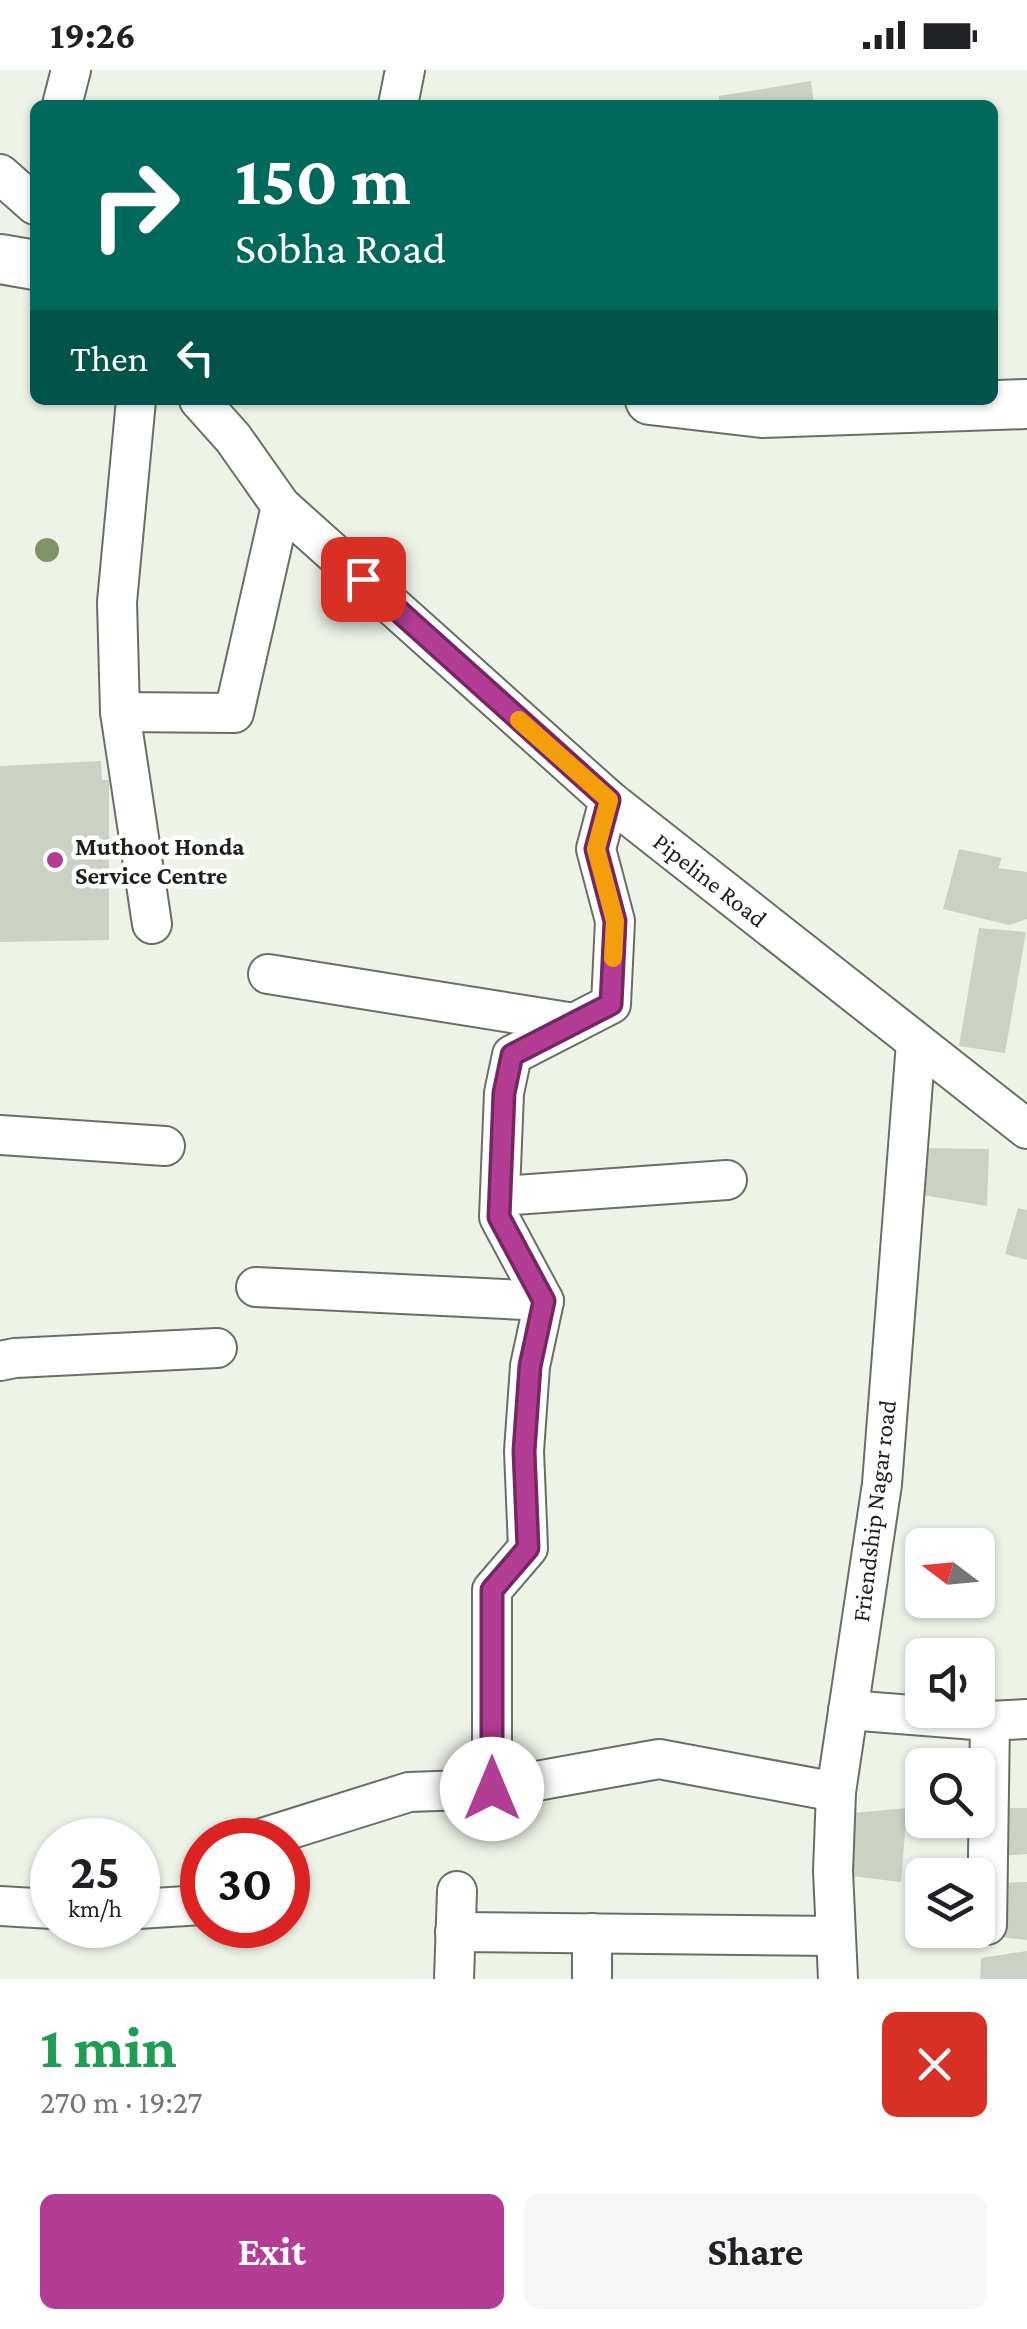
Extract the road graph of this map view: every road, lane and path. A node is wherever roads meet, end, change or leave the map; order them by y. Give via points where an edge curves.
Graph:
1 (72, 70) edge
2 (405, 70) edge
3 (63, 100) edge
4 (399, 100) edge
5 (0, 174) edge
6 (30, 199) edge
7 (0, 259) edge
8 (30, 263) edge
9 (998, 404) edge
10 (1027, 404) edge
11 (136, 405) edge
12 (203, 405) edge
13 (697, 405) edge
14 (923, 405) edge
15 (281, 506) junction
16 (120, 712) junction
17 (609, 800) junction
18 (152, 924) dead end
19 (268, 974) dead end
20 (574, 1023) junction
21 (916, 1043) junction
22 (1027, 1129) edge
23 (0, 1135) edge
24 (166, 1146) dead end
25 (728, 1180) dead end
26 (500, 1196) junction
27 (256, 1287) dead end
28 (544, 1301) junction
29 (217, 1348) dead end
30 (0, 1361) edge
31 (848, 1710) junction
32 (1008, 1720) edge
33 (492, 1789) junction
34 (836, 1792) junction
35 (310, 1823) edge
36 (994, 1858) edge
37 (457, 1891) dead end
38 (0, 1906) edge
39 (30, 1908) edge
40 (456, 1932) junction
41 (592, 1933) junction
42 (835, 1936) junction
43 (454, 1979) edge
44 (592, 1979) edge
45 (838, 1979) edge

1 - 3 street
2 - 4 street
5 - 6 street
7 - 8 main road
9 - 10 main road
11 - 16 street via 117,602
12 - 15 street, Pipeline Road
13 - 14 main road via 762,412
15 - 16 street via 234,712
15 - 17 street, Pipeline Road
16 - 18 street
17 - 20 street via 596,849 615,921 611,1004
17 - 21 street, Pipeline Road
19 - 20 street
20 - 26 street via 512,1055
21 - 22 street, Pipeline Road
21 - 31 street, Friendship Nagar road via 882,1484
23 - 24 street
25 - 26 street
26 - 28 street via 499,1217
27 - 28 street
28 - 33 street via 530,1366 524,1451 528,1548 492,1590
29 - 30 street
31 - 32 street
31 - 34 street, Friendship Nagar road
32 - 36 street
33 - 34 street via 659,1759
33 - 35 street via 409,1792
34 - 42 street, Friendship Nagar road
37 - 40 street
38 - 39 street
40 - 41 street
40 - 43 street
41 - 42 street
41 - 44 street
42 - 45 street, Friendship Nagar road

